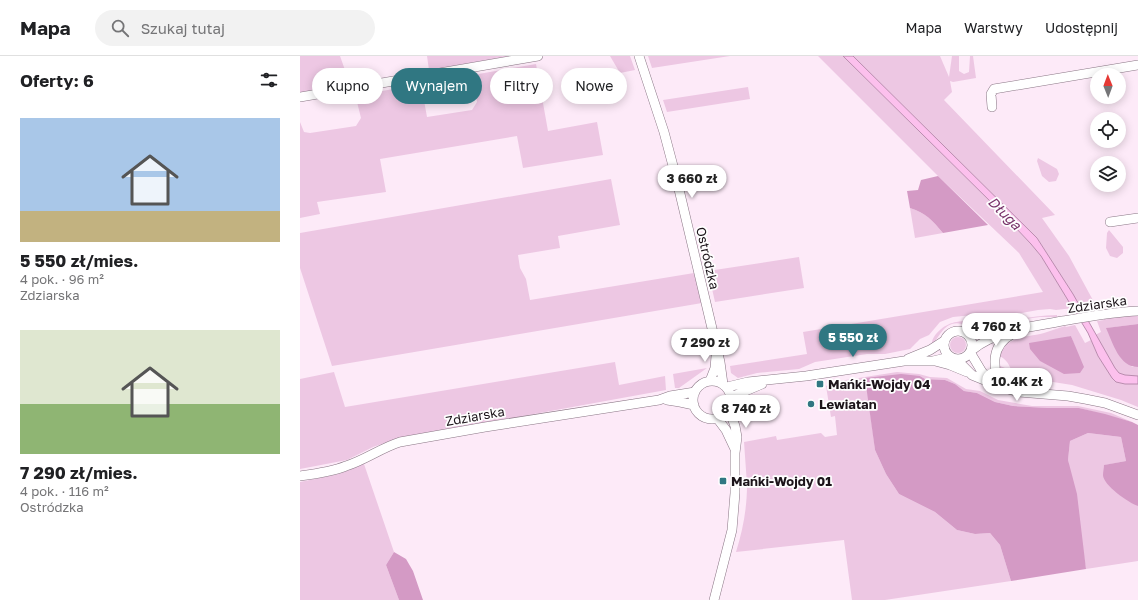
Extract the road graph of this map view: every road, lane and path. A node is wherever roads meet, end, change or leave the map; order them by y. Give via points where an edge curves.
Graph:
1 (538, 56) edge
2 (639, 56) edge
3 (1138, 65) edge
4 (300, 97) edge
5 (992, 106) dead end
6 (1138, 218) edge
7 (1110, 222) dead end
8 (1138, 312) edge
9 (1022, 329) junction
10 (1012, 330) junction
11 (963, 331) junction
12 (944, 341) junction
13 (717, 351) junction
14 (971, 351) junction
15 (953, 358) junction
16 (904, 361) junction
17 (933, 361) junction
18 (968, 372) junction
19 (710, 381) junction
20 (766, 381) junction
21 (995, 384) junction
22 (725, 386) junction
23 (694, 392) junction
24 (731, 399) junction
25 (660, 400) junction
26 (694, 405) junction
27 (729, 410) junction
28 (1138, 415) edge
29 (717, 418) junction
30 (735, 449) junction
31 (300, 476) edge
32 (714, 600) edge

1 - 4 street
2 - 13 street, Ostródzka via 677,180
3 - 5 street via 994,89 991,94
6 - 7 street
8 - 9 street, Zdziarska via 1112,313
9 - 10 street, Zdziarska
9 - 21 street via 1003,340 997,349 994,363
10 - 11 street, Zdziarska
10 - 14 street, Zdziarska via 988,339
11 - 12 street via 949,333
11 - 14 street via 972,341
12 - 15 street via 944,350
12 - 16 street
13 - 19 street, Ostródzka
13 - 22 street, Ostródzka
14 - 15 street via 965,358
14 - 21 street via 982,372
15 - 17 street
15 - 18 street
16 - 17 street
16 - 20 street
17 - 18 street
18 - 21 street
19 - 22 street
19 - 23 street via 702,383
20 - 22 street
20 - 24 street
21 - 28 street via 1019,392 1090,400
22 - 24 street
23 - 25 street, Zdziarska
23 - 26 street
24 - 27 street
25 - 26 street, Zdziarska
25 - 31 street, Zdziarska via 406,441 331,471
26 - 29 street via 698,413 705,418
27 - 29 street
27 - 30 street via 736,430
29 - 30 street
30 - 32 street via 732,530

